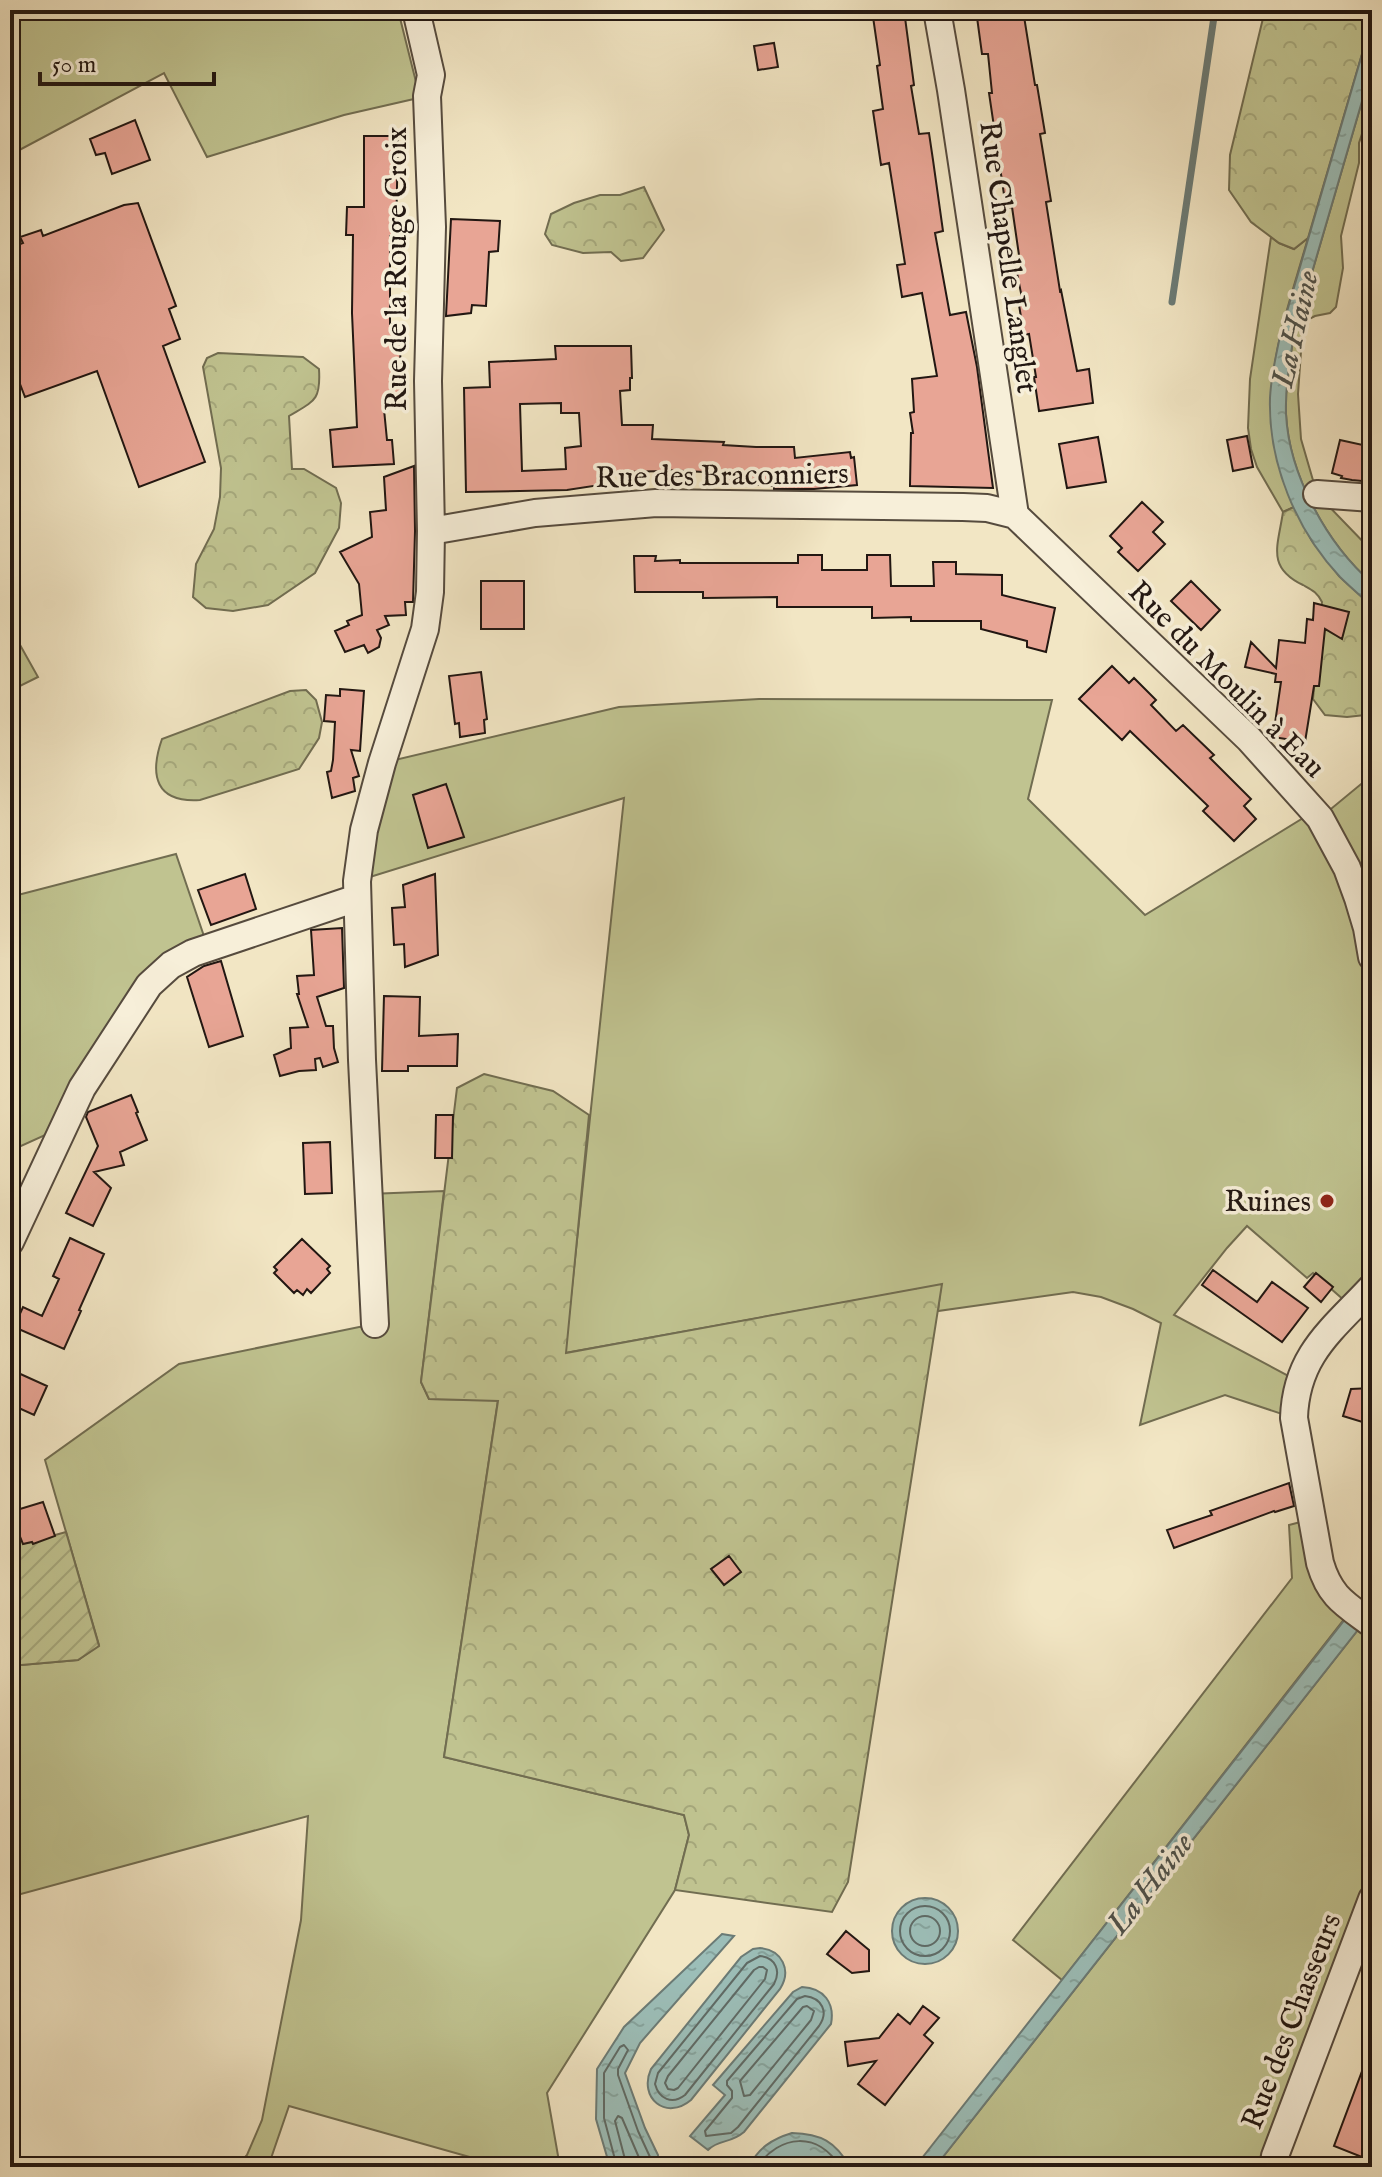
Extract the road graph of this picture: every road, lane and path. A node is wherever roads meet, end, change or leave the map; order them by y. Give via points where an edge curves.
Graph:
1 (416, 10) edge
2 (937, 10) edge
3 (1317, 494) dead end
4 (1372, 498) edge
5 (1015, 515) junction
6 (431, 531) junction
7 (357, 898) junction
8 (1372, 957) edge
9 (10, 1242) edge
10 (1372, 1287) edge
11 (375, 1324) dead end
12 (1372, 1624) edge
13 (1372, 1899) edge
14 (1273, 2167) edge

1 - 6 street, Rue de la Rouge Croix via 431,75
2 - 5 street, Rue Chapelle Langlet
3 - 4 street
5 - 6 street, Rue des Braconniers via 963,507 656,503 535,513
5 - 8 street, Rue du Moulin à Eau via 1240,730 1320,818 1347,868
6 - 7 street, Rue de la Rouge Croix via 425,629 364,830
7 - 9 street via 193,953 149,985 82,1088
7 - 11 street, Rue de la Rouge Croix
10 - 12 street via 1324,1337 1304,1367 1294,1397 1325,1581 1331,1592
13 - 14 street, Rue des Chasseurs

